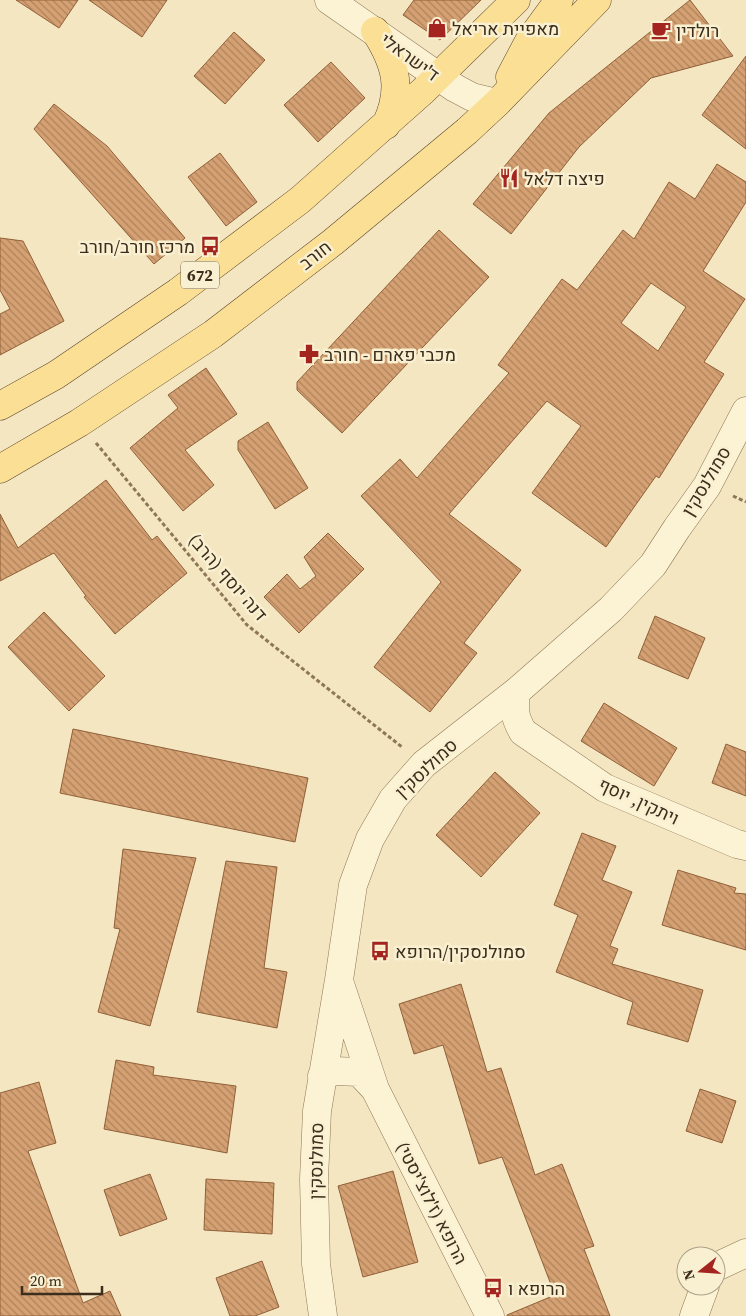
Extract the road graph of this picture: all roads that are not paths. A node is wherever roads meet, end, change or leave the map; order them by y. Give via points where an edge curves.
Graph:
1 (329, 0) edge
2 (516, 0) edge
3 (559, 0) edge
4 (597, 0) edge
5 (375, 31) junction
6 (438, 77) junction
7 (497, 103) junction
8 (386, 125) junction
9 (0, 406) edge
10 (746, 411) edge
11 (0, 469) edge
12 (516, 692) junction
13 (746, 846) edge
14 (339, 980) junction
15 (322, 1076) junction
16 (375, 1089) junction
17 (746, 1253) edge
18 (726, 1262) edge
19 (701, 1296) edge
20 (323, 1316) edge
21 (490, 1316) edge
22 (694, 1316) edge

1 - 5 street, ד'ישראלי
2 - 6 main road, 672
3 - 7 main road via 529,41
4 - 7 main road, חורב
5 - 6 street, ד'ישראלי
5 - 8 main road via 395,72 395,102
6 - 7 street, ד'ישראלי via 472,96
6 - 8 main road, 672
7 - 11 main road, חורב via 333,242 213,334 79,423
8 - 9 main road, 672 via 300,200 178,292 56,375
10 - 12 street, סמולנסקין via 707,486 653,565 612,609
12 - 13 street, ויתקין, יוסף via 514,708 522,732 605,788
12 - 14 street, סמולנסקין via 424,764 393,799 370,839 352,885
14 - 15 street, סמולנסקין
14 - 16 street, הרופא (ז'לוצ'יסטי)
15 - 16 street, הרופא (ז'לוצ'יסטי) via 335,1071 359,1072
15 - 20 street, סמולנסקין via 314,1179 316,1264
16 - 21 street, הרופא (ז'לוצ'יסטי)
17 - 18 street
19 - 22 street

